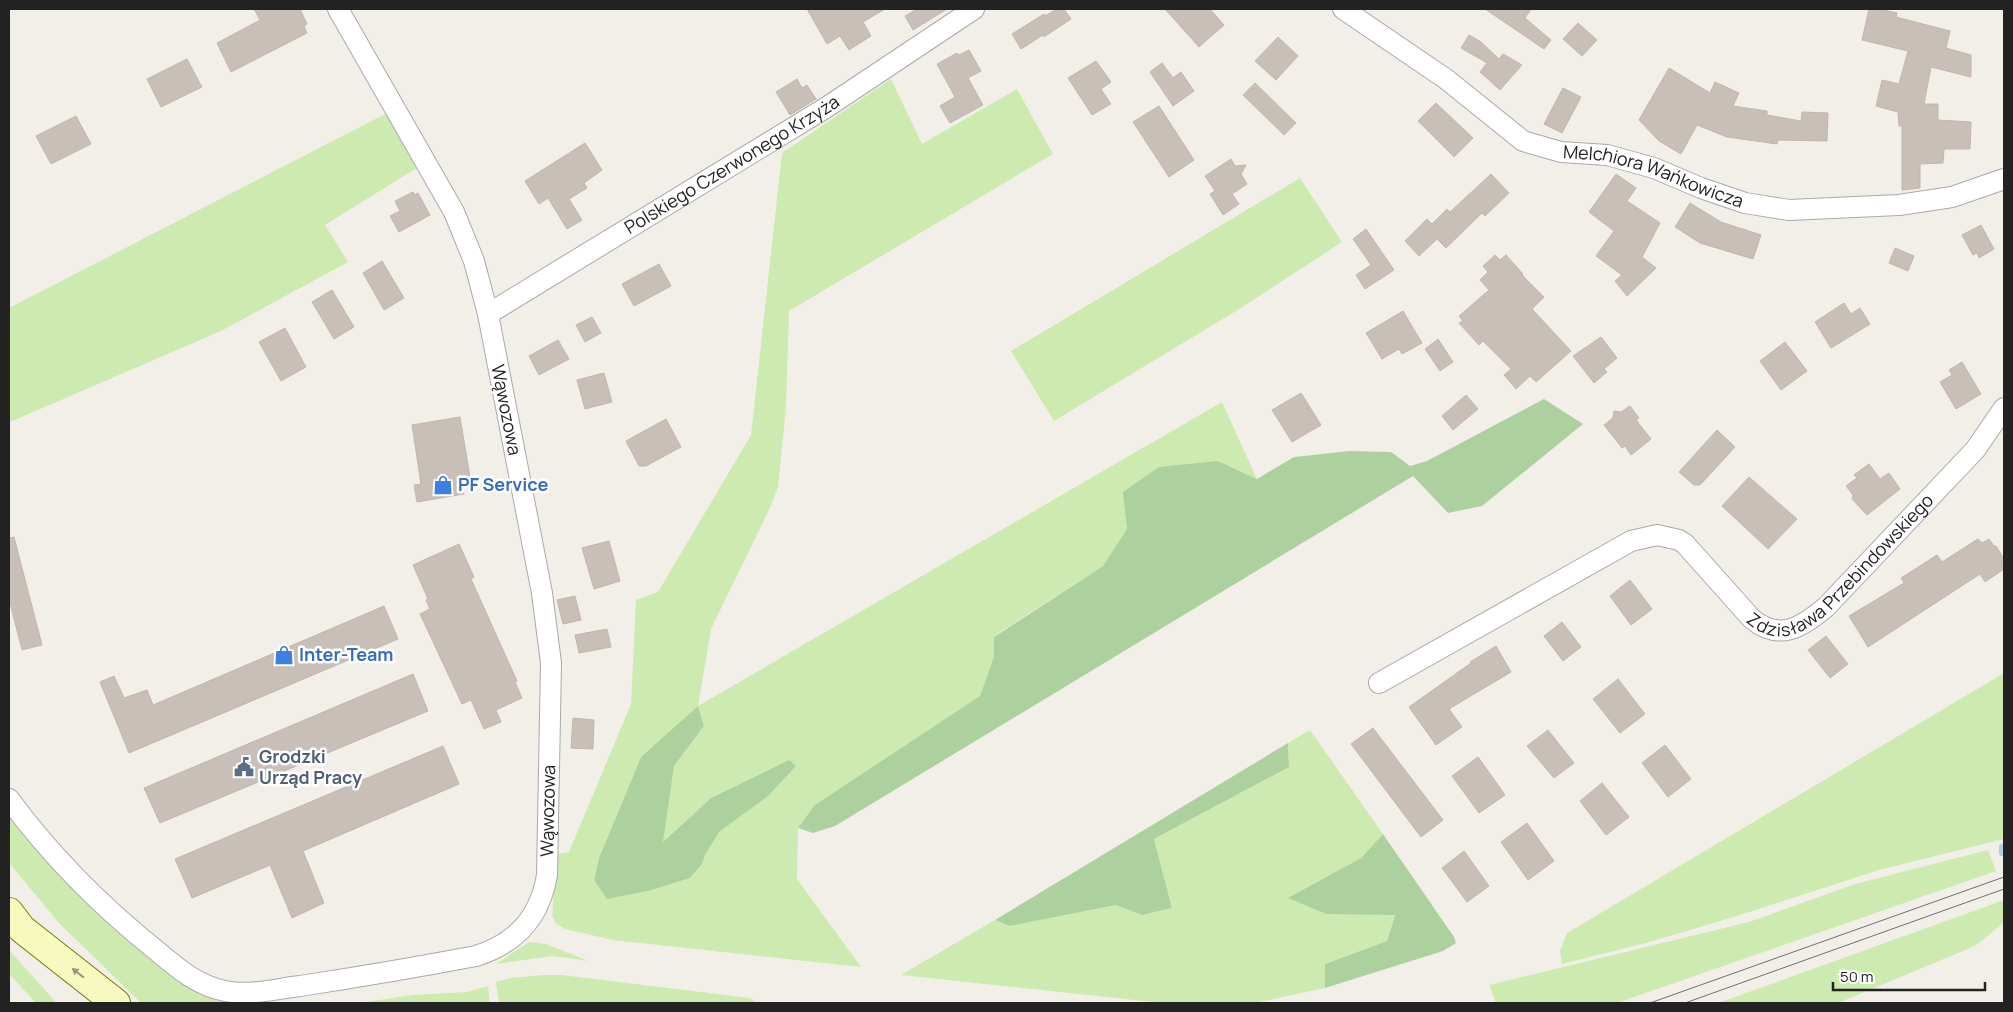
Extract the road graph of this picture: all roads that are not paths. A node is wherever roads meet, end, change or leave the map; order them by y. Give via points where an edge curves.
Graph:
1 (338, 9) edge
2 (974, 9) edge
3 (1343, 9) edge
4 (2004, 179) edge
5 (488, 314) junction
6 (2004, 408) edge
7 (1379, 683) dead end
8 (9, 799) edge
9 (15, 921) edge
10 (116, 1003) edge

1 - 5 street, Wąwozowa via 454,212 474,261
2 - 5 street, Polskiego Czerwonego Krzyża via 827,107
3 - 4 street, Melchiora Wańkowicza via 1446,79 1522,141 1561,152 1607,155 1626,160 1745,203 1789,210 1899,205 1952,197
5 - 8 street, Wąwozowa via 542,594 551,663 547,875 536,913 519,931 491,951 476,956 377,975 246,994 208,987 138,936 72,874
6 - 7 street, Zdzisława Przebindowskiego via 1976,450 1833,600 1802,625 1788,630 1765,628 1752,619 1685,544 1664,535 1649,536 1631,541
10 -> 9 main road

